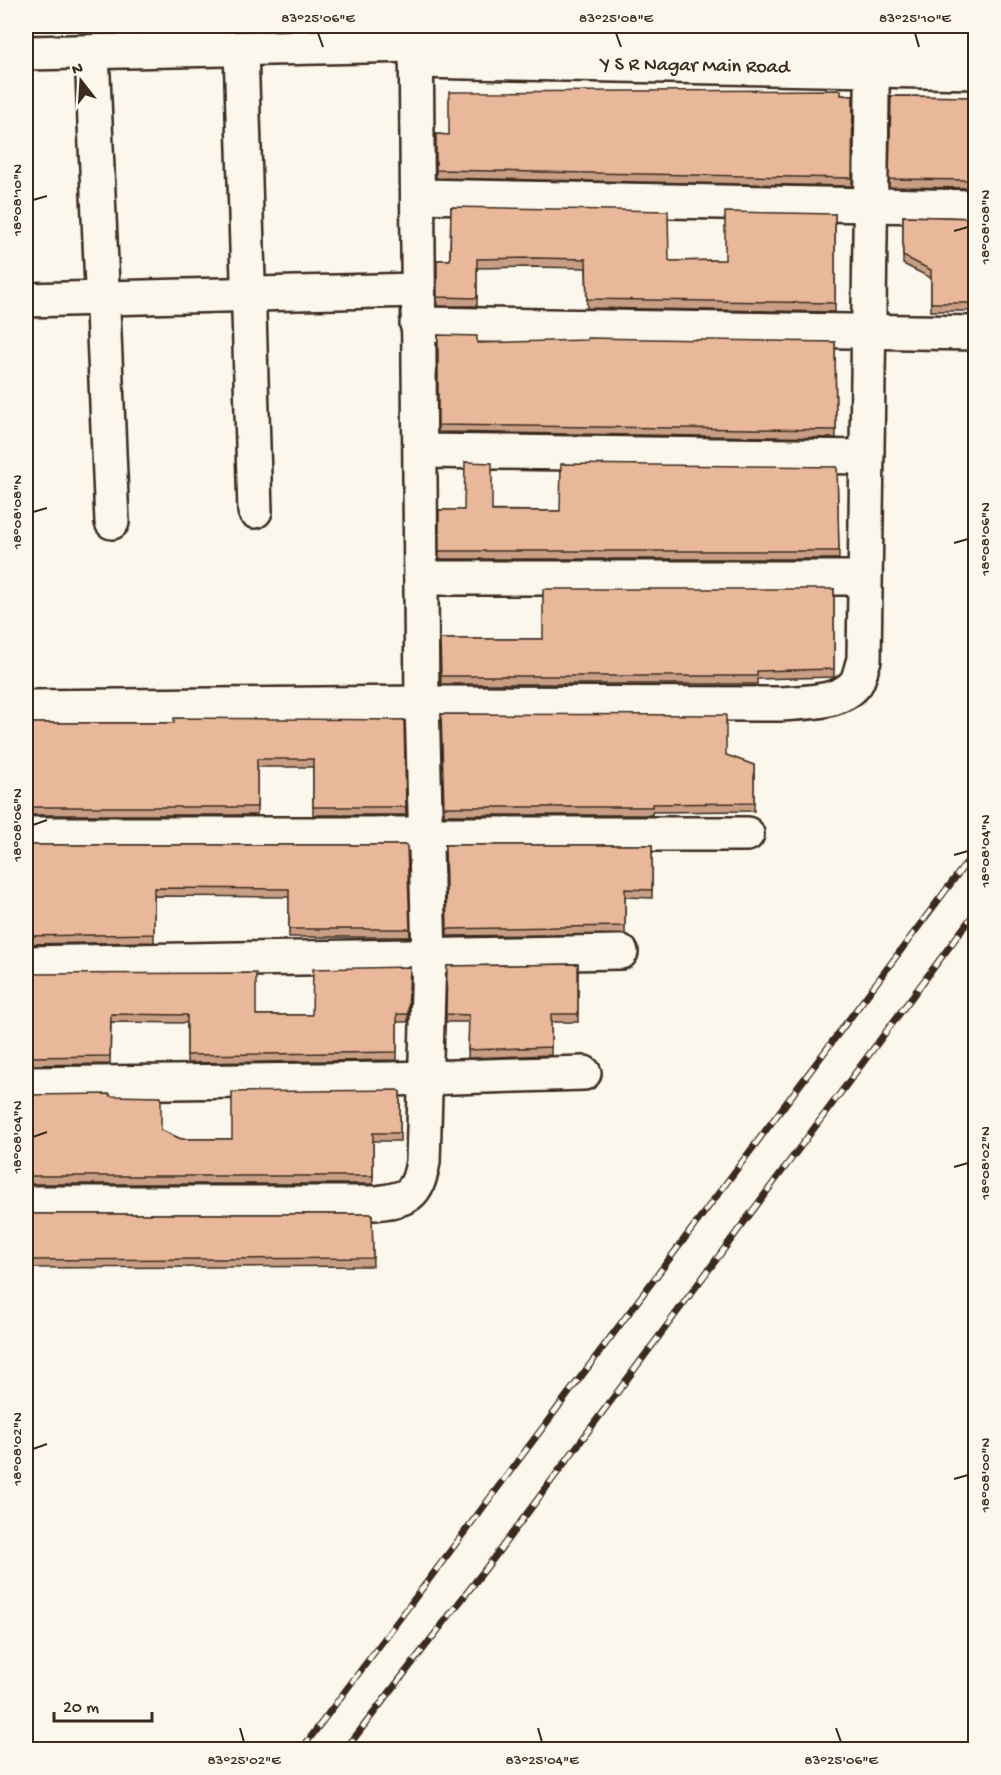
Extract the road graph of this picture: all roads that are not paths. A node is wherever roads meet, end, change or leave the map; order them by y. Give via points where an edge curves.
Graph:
1 (873, 32) edge
2 (975, 40) edge
3 (415, 41) edge
4 (241, 49) junction
5 (92, 52) junction
6 (26, 53) edge
7 (872, 72) junction
8 (975, 72) edge
9 (418, 196) junction
10 (870, 205) junction
11 (975, 207) edge
12 (417, 290) junction
13 (247, 294) junction
14 (101, 298) junction
15 (26, 300) edge
16 (417, 324) junction
17 (868, 331) junction
18 (975, 333) edge
19 (421, 451) junction
20 (866, 458) junction
21 (255, 511) dead end
22 (112, 522) dead end
23 (421, 578) junction
24 (864, 578) junction
25 (422, 703) junction
26 (26, 707) edge
27 (26, 834) edge
28 (747, 834) dead end
29 (425, 835) junction
30 (621, 952) dead end
31 (429, 956) junction
32 (26, 963) edge
33 (584, 1073) dead end
34 (426, 1078) junction
35 (26, 1084) edge
36 (26, 1203) edge

1 - 2 street, Y S R Nagar Main Road
1 - 3 street, Y S R Nagar Main Road
1 - 7 street
3 - 4 street, Y S R Nagar Main Road
3 - 7 street, Y S R Nagar Main Road
3 - 9 street
4 - 5 street, Y S R Nagar Main Road
4 - 13 street
5 - 6 street, Y S R Nagar Main Road
5 - 14 street
7 - 8 street, Y S R Nagar Main Road
7 - 10 street
9 - 10 street
9 - 12 street
10 - 11 street
10 - 17 street
12 - 13 street
12 - 16 street
13 - 14 street
13 - 21 street
14 - 15 street
14 - 22 street
16 - 17 street
16 - 19 street
17 - 18 street
17 - 20 street
19 - 20 street
19 - 23 street
20 - 24 street
23 - 24 street
23 - 25 street
24 - 25 street via 864,660 856,682 842,694 780,704
25 - 26 street
25 - 29 street
27 - 29 street
28 - 29 street
29 - 31 street
30 - 31 street
31 - 32 street
31 - 34 street
33 - 34 street
34 - 35 street
34 - 36 street via 420,1182 413,1193 400,1200 346,1204

